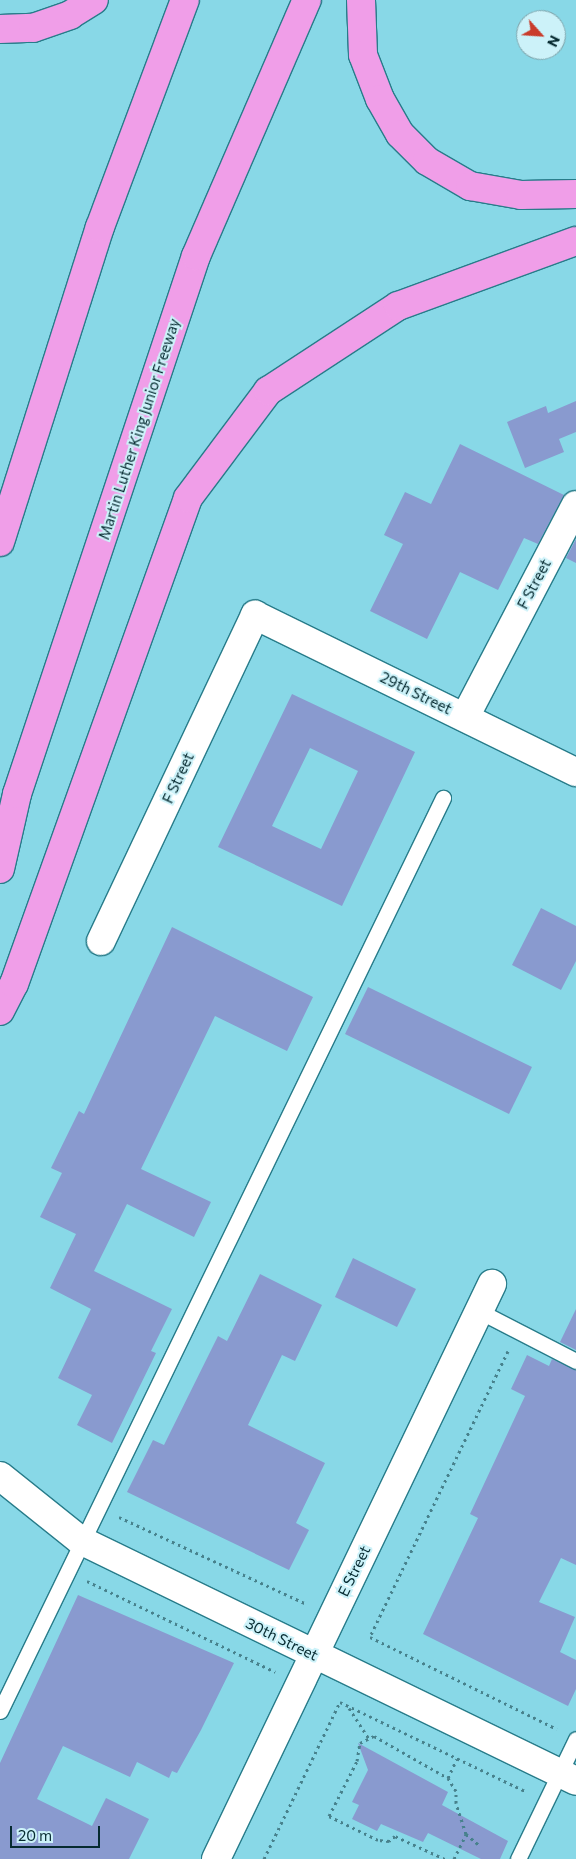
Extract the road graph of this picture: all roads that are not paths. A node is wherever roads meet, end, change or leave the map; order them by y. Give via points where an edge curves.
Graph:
1 (94, 0) edge
2 (185, 0) edge
3 (306, 0) edge
4 (360, 0) edge
5 (0, 29) edge
6 (576, 194) edge
7 (576, 241) edge
8 (576, 504) edge
9 (0, 542) edge
10 (255, 615) joint
11 (465, 717) junction
12 (576, 772) edge
13 (443, 798) dead end
14 (0, 869) edge
15 (101, 941) dead end
16 (0, 1011) edge
17 (492, 1284) dead end
18 (479, 1311) junction
19 (576, 1361) edge
20 (0, 1476) edge
21 (80, 1540) junction
22 (314, 1654) junction
23 (0, 1711) edge
24 (572, 1736) edge
25 (568, 1778) edge
26 (216, 1859) edge
27 (518, 1859) edge

1 - 5 highway via 70,15 33,28
2 - 9 highway via 100,227
3 - 14 highway, Martin Luther King Junior Freeway via 196,256 17,794
4 - 6 highway via 363,55 380,99 400,134 427,161 470,186 521,195
7 - 16 highway via 398,306 268,392 199,483 188,498 14,984
8 - 11 street, F Street
10 - 11 street, 29th Street
10 - 15 street, F Street
11 - 12 street, 29th Street
13 - 21 lane
17 - 18 street, E Street
18 - 19 lane
18 - 22 street, E Street
20 - 21 street, 30th Street
21 - 22 street, 30th Street
21 - 23 lane
22 - 25 street, 30th Street
22 - 26 street, E Street
24 - 25 lane
25 - 27 lane via 546,1802

